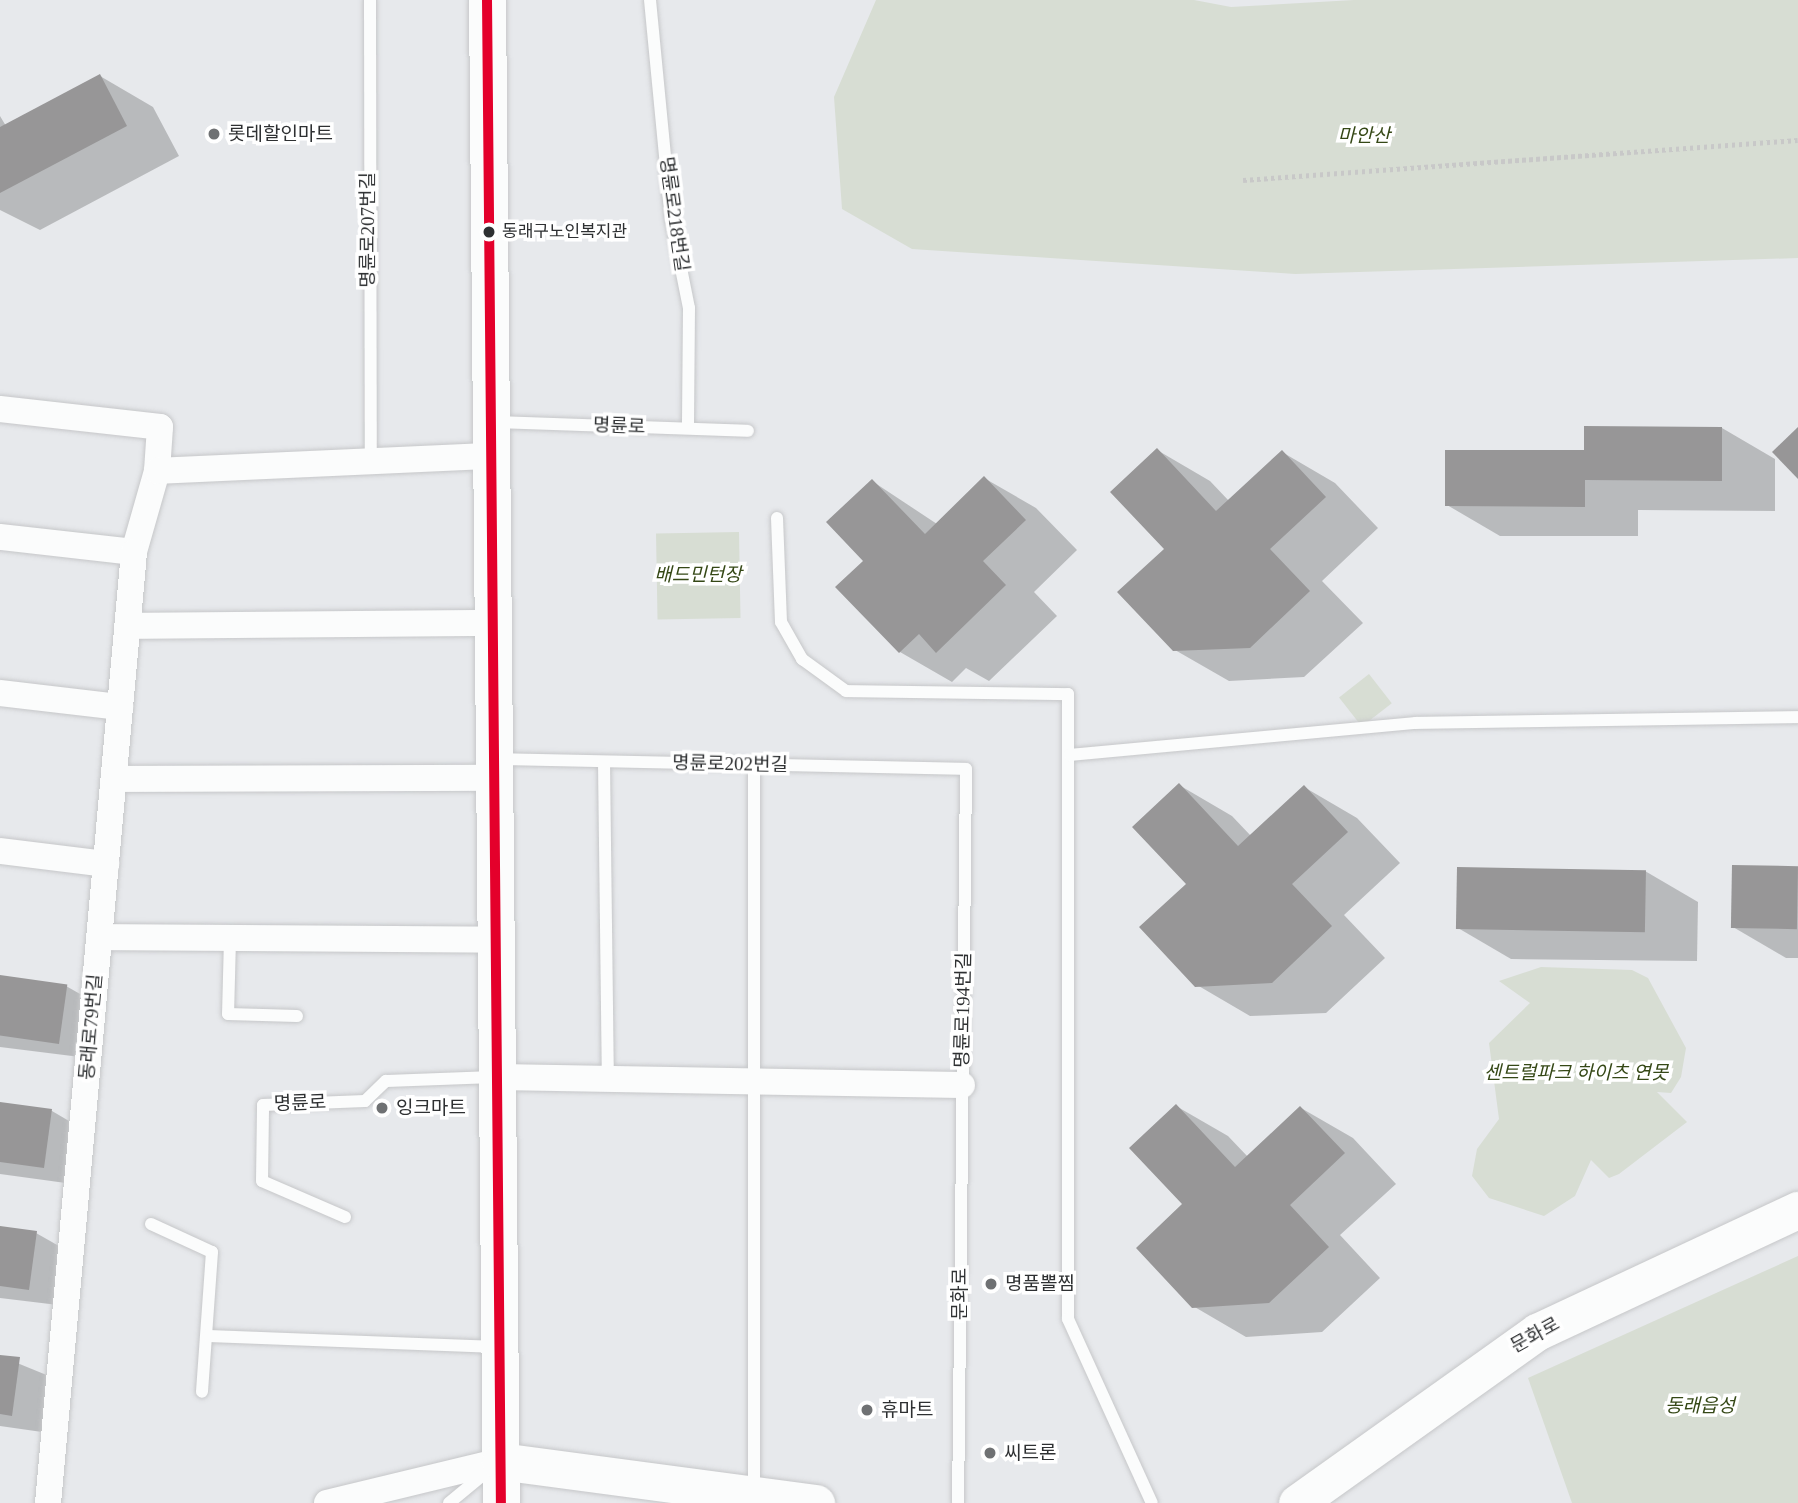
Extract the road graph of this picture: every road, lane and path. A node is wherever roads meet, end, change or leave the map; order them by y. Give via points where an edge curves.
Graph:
1 (370, 0) edge
2 (487, 0) edge
3 (650, 0) edge
4 (1798, 141) edge
5 (1243, 180) dead end
6 (0, 409) edge
7 (688, 428) junction
8 (748, 430) dead end
9 (491, 439) junction
10 (371, 461) junction
11 (157, 471) junction
12 (777, 519) dead end
13 (0, 537) edge
14 (134, 552) junction
15 (492, 623) junction
16 (128, 626) junction
17 (0, 693) edge
18 (120, 707) junction
19 (1798, 717) edge
20 (1070, 755) junction
21 (604, 762) junction
22 (754, 765) junction
23 (494, 769) junction
24 (967, 769) joint
25 (114, 779) junction
26 (0, 851) edge
27 (106, 863) junction
28 (100, 937) junction
29 (230, 939) junction
30 (495, 940) junction
31 (297, 1016) dead end
32 (497, 1077) junction
33 (608, 1079) junction
34 (755, 1082) junction
35 (962, 1086) junction
36 (1798, 1210) edge
37 (345, 1217) dead end
38 (151, 1224) dead end
39 (208, 1336) junction
40 (499, 1347) junction
41 (202, 1392) dead end
42 (500, 1461) junction
43 (754, 1495) junction
44 (48, 1503) edge
45 (327, 1503) edge
46 (449, 1503) edge
47 (500, 1503) edge
48 (816, 1503) edge
49 (958, 1503) edge
50 (1152, 1503) edge
51 (1297, 1503) edge

1 - 10 lane, 명륜로207번길
2 - 9 main road
3 - 7 lane, 명륜로218번길 via 671,218 689,308
4 - 5 path
6 - 11 street via 160,427
7 - 8 lane, 명륜로
7 - 9 lane, 명륜로
9 - 10 street
9 - 15 main road
10 - 11 street
11 - 14 street
12 - 20 lane via 781,622 802,659 846,691 1068,694
13 - 14 street
14 - 16 street, 동래로79번길
15 - 16 street
15 - 23 main road
16 - 18 street, 동래로79번길
17 - 18 street
18 - 25 street, 동래로79번길
19 - 20 lane via 1416,723
20 - 50 lane via 1068,1319
21 - 22 lane, 명륜로202번길
21 - 23 lane, 명륜로202번길
21 - 33 lane
22 - 24 lane, 명륜로202번길
22 - 34 lane
23 - 25 street
23 - 30 main road
24 - 35 lane, 명륜로194번길
25 - 27 street, 동래로79번길
26 - 27 street
27 - 28 street, 동래로79번길
28 - 29 street
28 - 44 street, 동래로79번길
29 - 30 street
29 - 31 lane via 229,1014
30 - 32 main road
32 - 33 street, 명륜로194번길
32 - 37 lane, 명륜로 via 386,1081 365,1101 262,1105 262,1181
32 - 40 main road
33 - 34 street, 명륜로194번길
34 - 35 street, 명륜로194번길
34 - 43 lane
35 - 49 lane, 문화로
36 - 51 main road, 문화로 via 1537,1332
38 - 39 lane via 212,1252
39 - 40 lane
39 - 41 lane
40 - 42 main road
42 - 43 main road
42 - 45 street
42 - 46 lane
42 - 47 main road
43 - 48 main road

